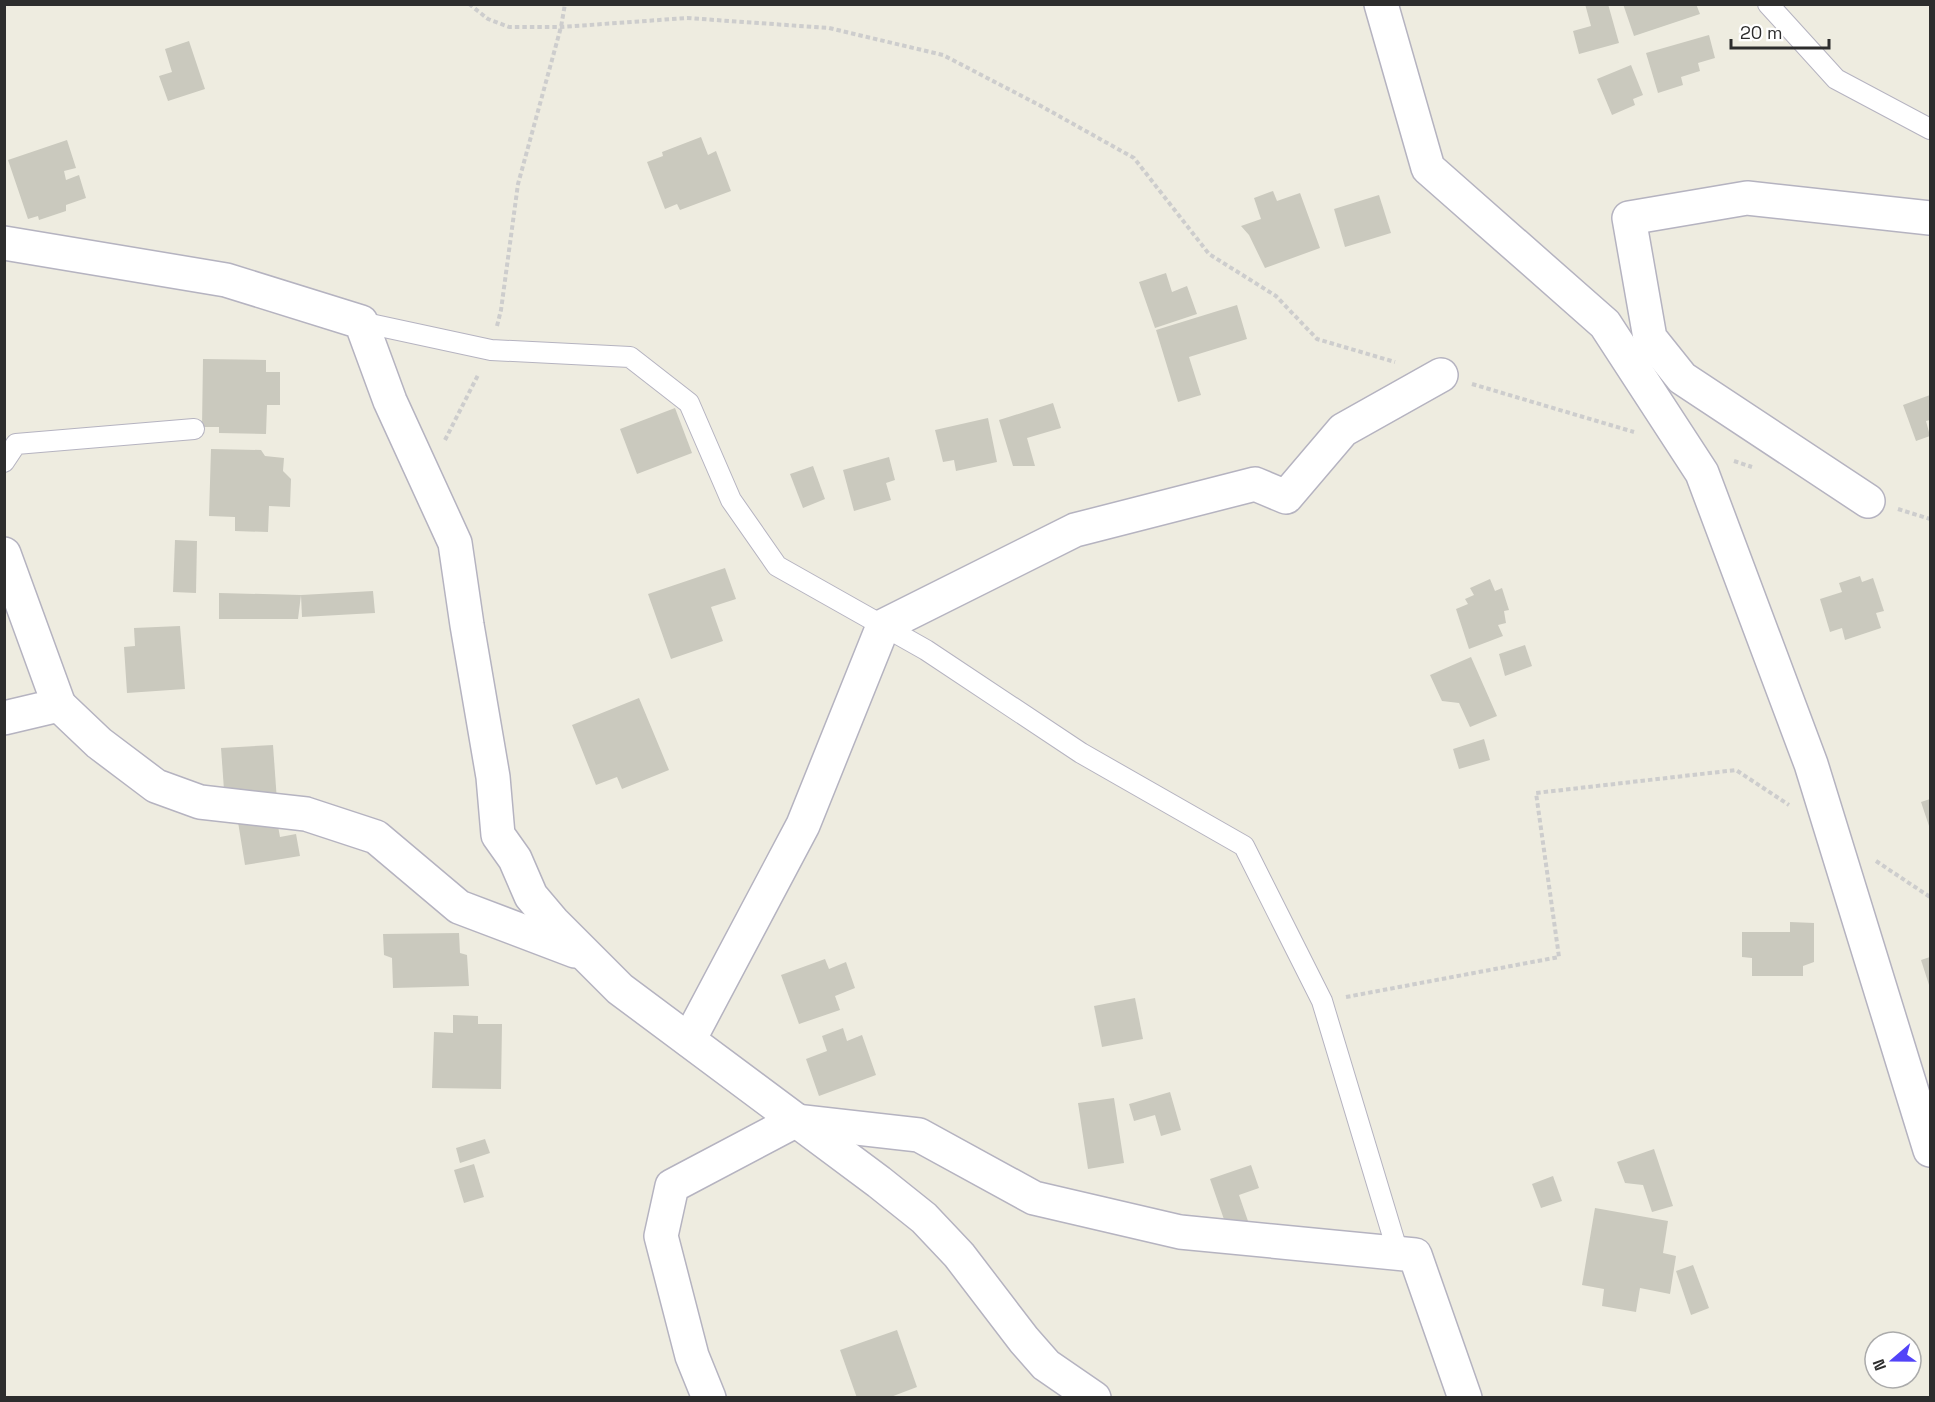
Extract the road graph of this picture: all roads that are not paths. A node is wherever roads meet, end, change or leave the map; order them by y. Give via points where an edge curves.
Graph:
1 (1381, 4) edge
2 (1768, 4) edge
3 (1930, 129) edge
4 (1930, 218) edge
5 (4, 243) edge
6 (361, 322) junction
7 (1441, 375) road end
8 (194, 429) dead end
9 (4, 462) edge
10 (1868, 501) road end
11 (4, 554) edge
12 (883, 626) junction
13 (59, 705) junction
14 (4, 718) edge
15 (585, 954) junction
16 (689, 1040) junction
17 (1923, 1096) edge
18 (795, 1121) junction
19 (1930, 1150) edge
20 (1398, 1253) junction
21 (709, 1398) edge
22 (1094, 1398) edge
23 (1465, 1398) edge

1 - 17 street via 1428,168 1605,324 1702,473 1811,764
2 - 3 lane via 1836,79
4 - 10 street via 1747,198 1629,218 1650,338 1682,378
5 - 6 street via 226,280
6 - 12 lane via 491,350 630,357 689,403 731,500 777,566
6 - 15 street via 390,401 456,543 493,777 498,836 531,896
7 - 12 street via 1343,430 1286,497 1255,484 1075,530
8 - 9 lane via 16,444
11 - 13 street
12 - 16 street via 803,825
12 - 20 lane via 926,650 1081,753 1244,846 1323,1001
13 - 14 street
13 - 15 street via 156,786 200,802 306,814 375,837 459,907
15 - 16 street via 620,989
16 - 18 street
17 - 19 street
18 - 20 street via 919,1135 1034,1198 1180,1232
18 - 21 street via 672,1186 661,1236 692,1356
18 - 22 street via 924,1218 959,1255 1046,1365
20 - 23 street via 1415,1255

